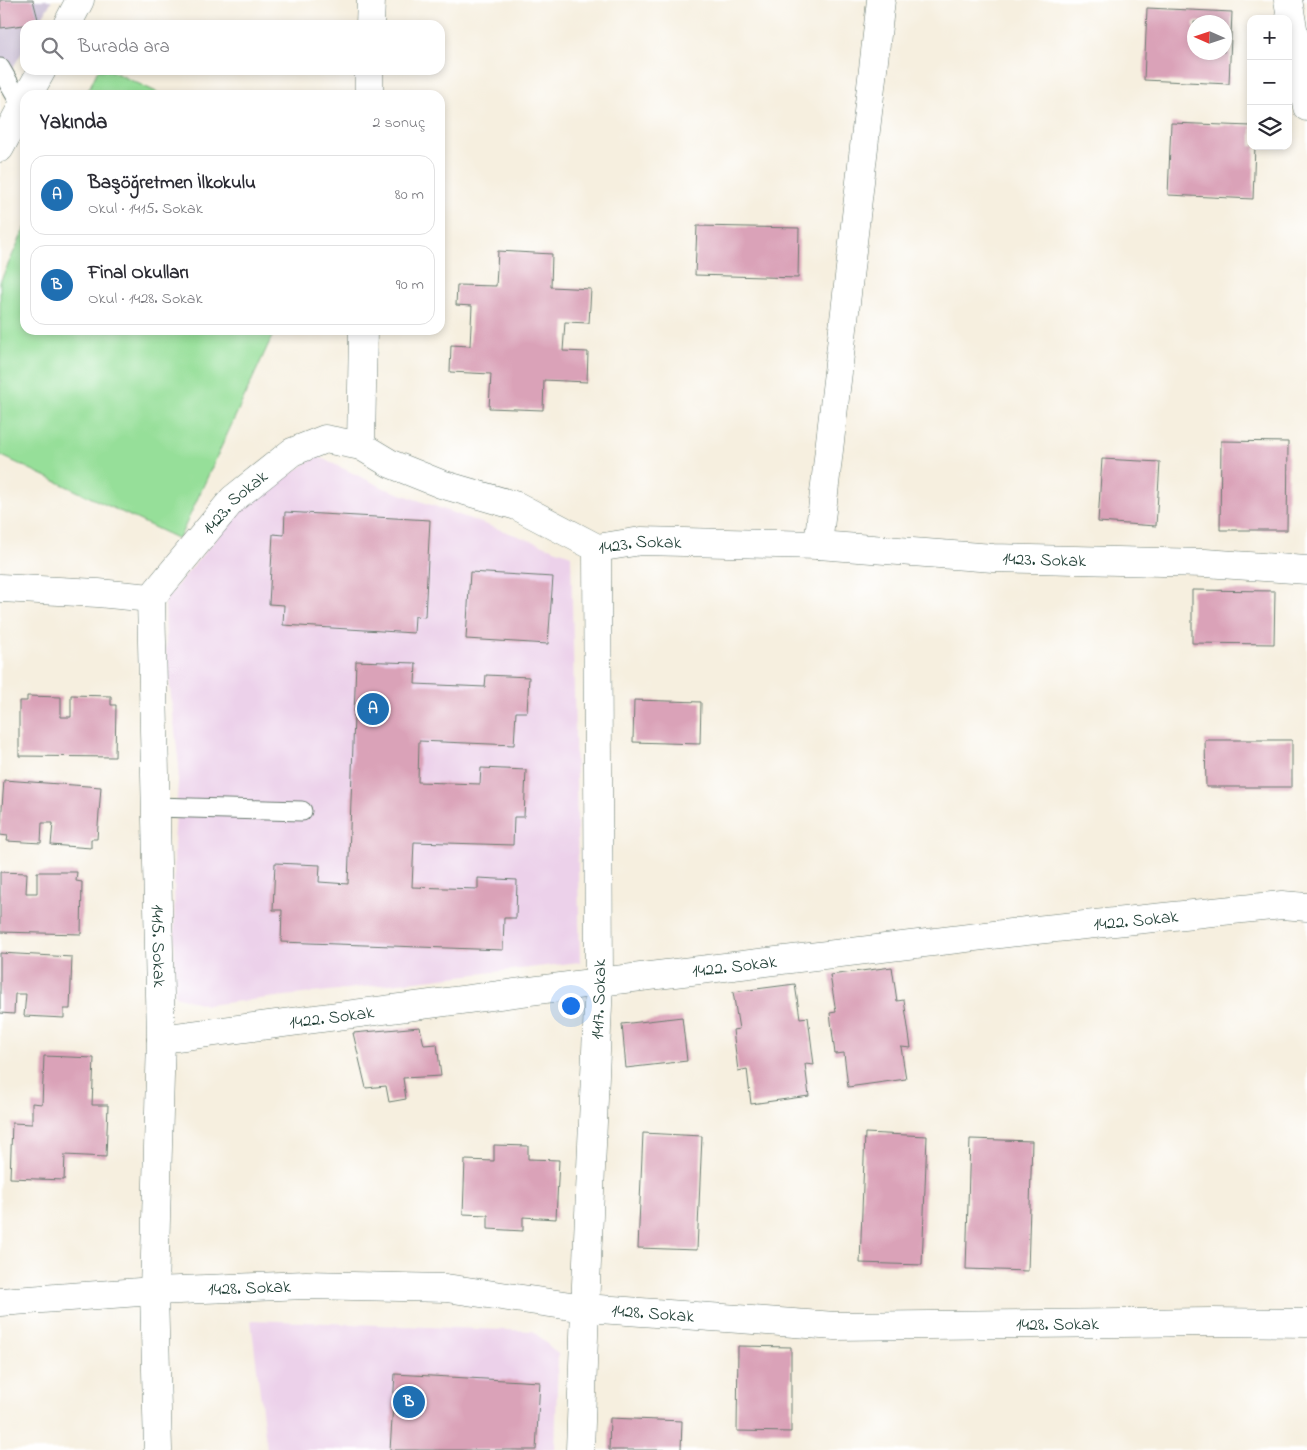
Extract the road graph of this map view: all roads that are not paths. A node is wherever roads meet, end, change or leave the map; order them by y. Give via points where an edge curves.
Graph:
1 (80, 0) edge
2 (371, 0) edge
3 (881, 0) edge
4 (1288, 0) edge
5 (69, 20) edge
6 (370, 20) edge
7 (0, 68) edge
8 (39, 75) edge
9 (369, 75) edge
10 (31, 90) edge
11 (369, 90) edge
12 (20, 94) edge
13 (1307, 107) edge
14 (20, 110) edge
15 (0, 148) edge
16 (363, 335) edge
17 (361, 446) junction
18 (818, 545) junction
19 (597, 548) junction
20 (1307, 570) edge
21 (0, 588) edge
22 (151, 598) junction
23 (156, 807) junction
24 (302, 811) dead end
25 (1307, 907) edge
26 (599, 982) junction
27 (161, 1039) junction
28 (154, 1291) junction
29 (0, 1302) edge
30 (585, 1308) junction
31 (1307, 1323) edge
32 (158, 1450) edge
33 (580, 1450) edge

1 - 5 street
2 - 6 street
3 - 18 street
4 - 13 street
7 - 12 lane
8 - 10 street
9 - 11 street
14 - 15 street
16 - 17 street
17 - 19 street, 1423. Sokak via 391,464 441,484 517,506
17 - 22 street, 1423. Sokak via 325,439 292,452 233,499
18 - 19 street, 1423. Sokak via 640,541
18 - 20 street, 1423. Sokak via 993,558 1205,563
19 - 26 street, 1417. Sokak
21 - 22 street
22 - 23 street, 1415. Sokak
23 - 24 lane
23 - 27 street, 1415. Sokak
25 - 26 street, 1422. Sokak via 1282,905 1026,931
26 - 27 street, 1422. Sokak
26 - 30 street, 1417. Sokak
27 - 28 street, 1415. Sokak
28 - 29 street, 1428. Sokak
28 - 30 street, 1428. Sokak via 306,1285 446,1288
28 - 32 street, 1415. Sokak
30 - 31 street, 1428. Sokak via 835,1326
30 - 33 street, 1417. Sokak

